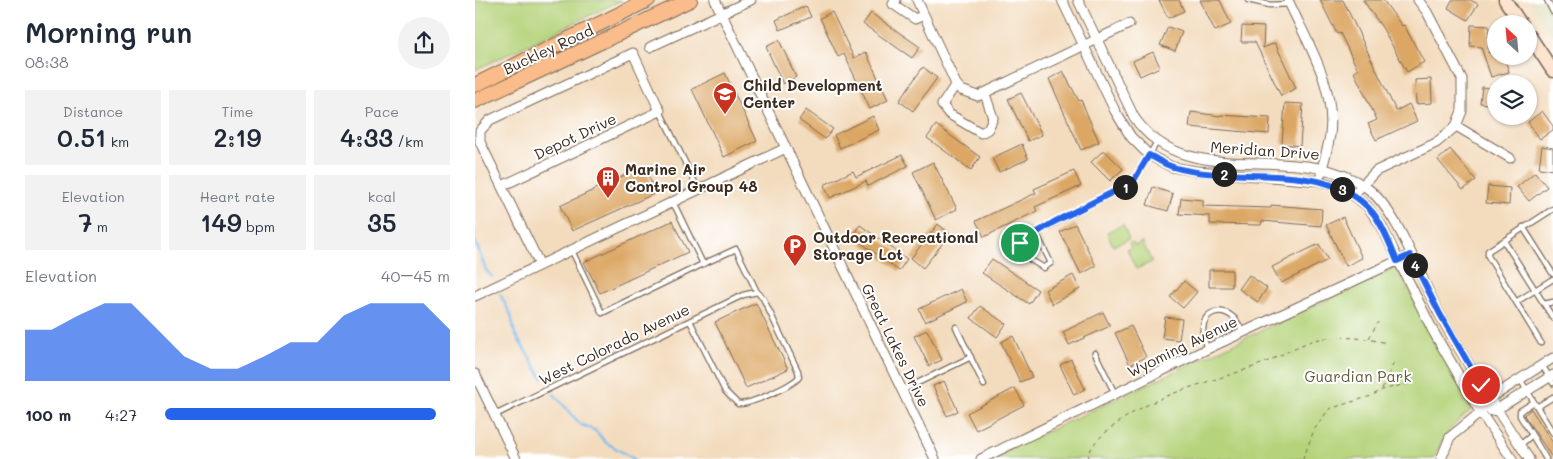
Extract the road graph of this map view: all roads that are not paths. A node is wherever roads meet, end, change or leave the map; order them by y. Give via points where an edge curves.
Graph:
1 (648, 0) edge
2 (690, 0) edge
3 (715, 0) edge
4 (751, 0) edge
5 (896, 0) edge
6 (917, 0) edge
7 (1062, 0) edge
8 (1078, 0) edge
9 (1248, 0) edge
10 (1417, 0) edge
11 (1505, 0) edge
12 (1547, 0) edge
13 (1289, 2) edge
14 (1553, 12) edge
15 (722, 14) junction
16 (924, 15) junction
17 (1515, 15) edge
18 (1129, 24) dead end
19 (1097, 40) junction
20 (1084, 46) junction
21 (651, 47) dead end
22 (1537, 47) edge
23 (1553, 72) edge
24 (956, 84) junction
25 (475, 85) edge
26 (985, 94) junction
27 (475, 101) edge
28 (660, 111) junction
29 (1457, 126) junction
30 (1157, 142) junction
31 (786, 148) junction
32 (1149, 155) junction
33 (1510, 158) dead end
34 (1323, 168) junction
35 (1320, 181) junction
36 (1362, 184) junction
37 (502, 186) junction
38 (699, 190) junction
39 (1353, 194) junction
40 (673, 202) junction
41 (1553, 209) edge
42 (1523, 228) junction
43 (1037, 233) junction
44 (1504, 240) junction
45 (572, 251) junction
46 (1410, 255) junction
47 (1397, 261) junction
48 (703, 264) junction
49 (540, 265) junction
50 (1553, 274) edge
51 (1553, 279) edge
52 (1536, 290) junction
53 (757, 292) junction
54 (475, 296) edge
55 (1516, 302) junction
56 (1553, 302) edge
57 (1544, 304) junction
58 (1553, 318) edge
59 (690, 321) junction
60 (956, 327) dead end
61 (1243, 332) junction
62 (1541, 343) dead end
63 (1207, 349) junction
64 (1095, 353) dead end
65 (971, 357) junction
66 (1553, 358) edge
67 (1542, 365) junction
68 (475, 374) edge
69 (1552, 378) edge
70 (1520, 379) junction
71 (984, 385) dead end
72 (903, 390) junction
73 (1527, 391) junction
74 (1115, 394) junction
75 (1553, 397) edge
76 (1489, 398) junction
77 (1536, 404) junction
78 (1496, 410) junction
79 (1481, 412) junction
80 (495, 415) junction
81 (1553, 433) edge
82 (1532, 435) junction
83 (1520, 445) junction
84 (515, 459) edge
85 (935, 459) edge
86 (981, 459) edge
87 (1441, 459) edge
88 (1512, 459) edge
89 (1529, 459) edge
90 (1546, 459) edge

1 - 25 highway, Buckley Road
2 - 27 highway, Buckley Road
3 - 15 street, Great Lakes Drive
4 - 15 street
5 - 16 street via 893,4 915,19
6 - 16 street
7 - 20 street, Meridian Drive
8 - 19 street, Meridian Drive
9 - 13 lane via 1269,5
10 - 29 street via 1427,12 1462,79 1462,111
11 - 17 main road
12 - 14 lane
13 - 34 street via 1329,96 1330,134
15 - 21 street
15 - 31 street, Great Lakes Drive
16 - 24 street
18 - 19 street
19 - 20 street
19 - 30 street, Meridian Drive via 1134,117 1144,132
20 - 26 street
20 - 32 street, Meridian Drive via 1122,124
22 - 23 main road
24 - 26 street via 969,95
24 - 26 street via 942,105 949,114 981,133 993,118
28 - 37 street, Depot Drive
28 - 37 street via 633,53 490,120 480,131 479,142
28 - 38 lane
29 - 33 street
29 - 36 street via 1436,143 1376,172
30 - 32 lane
30 - 34 street, Meridian Drive via 1190,158
31 - 38 street
31 - 72 street, Great Lakes Drive
32 - 35 street, Meridian Drive via 1172,167 1196,172
32 - 43 lane via 1133,182
34 - 35 street
34 - 36 street, Meridian Drive
35 - 39 street, Meridian Drive
36 - 39 street
36 - 46 street, Meridian Drive via 1386,209
37 - 49 street
38 - 40 street
39 - 47 street, Meridian Drive via 1374,215
40 - 45 street
40 - 48 lane
41 - 42 lane
42 - 44 lane
42 - 50 lane
43 - 43 lane via 1051,263 1044,268 1015,248
44 - 52 lane
44 - 55 lane via 1488,251 1488,256
45 - 48 lane via 601,313
45 - 49 street
46 - 47 street, Wyoming Avenue
46 - 76 street, Meridian Drive
47 - 61 street, Wyoming Avenue
47 - 79 street, Meridian Drive via 1433,331
48 - 53 lane via 736,249
49 - 54 street
51 - 52 lane
52 - 55 lane
52 - 57 lane
53 - 59 lane, West Colorado Avenue
53 - 59 lane via 763,298 799,375 793,383 738,404 728,396
55 - 62 lane
56 - 57 lane
57 - 58 lane
59 - 80 lane, West Colorado Avenue
60 - 65 lane
61 - 63 street, Wyoming Avenue
61 - 63 lane via 1227,313 1218,310 1210,313 1204,321 1203,330
63 - 74 street, Wyoming Avenue
64 - 74 lane
65 - 71 lane
65 - 72 lane
66 - 67 street
67 - 69 lane
67 - 70 street
68 - 80 street
69 - 73 street
70 - 73 lane
70 - 76 street
72 - 85 street, Great Lakes Drive
73 - 77 lane
73 - 78 street
74 - 86 street, Wyoming Avenue
75 - 77 lane
76 - 78 street, Meridian Drive
76 - 79 street
77 - 81 lane
77 - 82 lane via 1520,411
78 - 79 street
78 - 83 street, Meridian Drive
79 - 87 street via 1451,437
79 - 88 street, Meridian Drive
80 - 84 street
82 - 83 lane
82 - 90 lane
83 - 89 street, Meridian Drive

